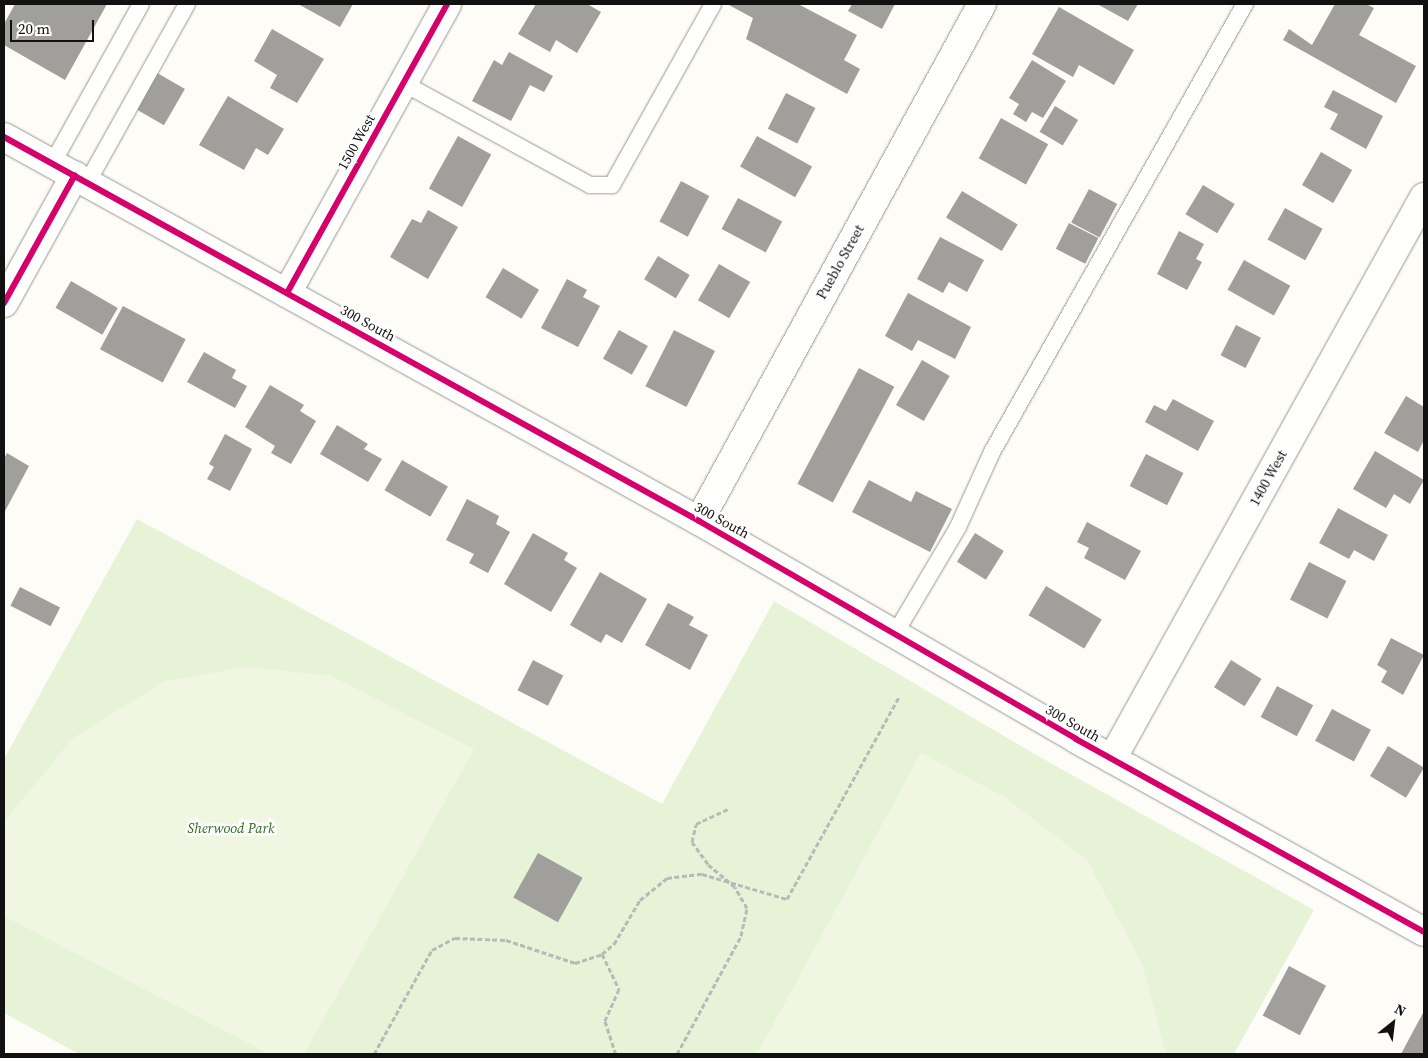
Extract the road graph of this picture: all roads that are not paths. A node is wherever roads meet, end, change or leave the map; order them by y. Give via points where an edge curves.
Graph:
1 (141, 4) edge
2 (187, 4) edge
3 (447, 4) edge
4 (712, 4) edge
5 (982, 4) edge
6 (1245, 4) edge
7 (403, 83) junction
8 (4, 137) edge
9 (71, 174) junction
10 (1424, 197) edge
11 (287, 293) junction
12 (4, 303) edge
13 (699, 521) junction
14 (896, 632) junction
15 (1112, 759) junction
16 (1424, 932) edge

1 - 9 lane
2 - 9 lane
3 - 7 street, 1500 West
4 - 7 lane via 612,185 590,185
5 - 13 street, Pueblo Street
6 - 14 lane via 992,452 958,527
7 - 11 street, 1500 West
8 - 9 street, 300 South
9 - 11 street, 300 South
9 - 12 street
10 - 15 street, 1400 West
11 - 13 street, 300 South
13 - 14 street, 300 South
14 - 15 street, 300 South
15 - 16 street, 300 South

